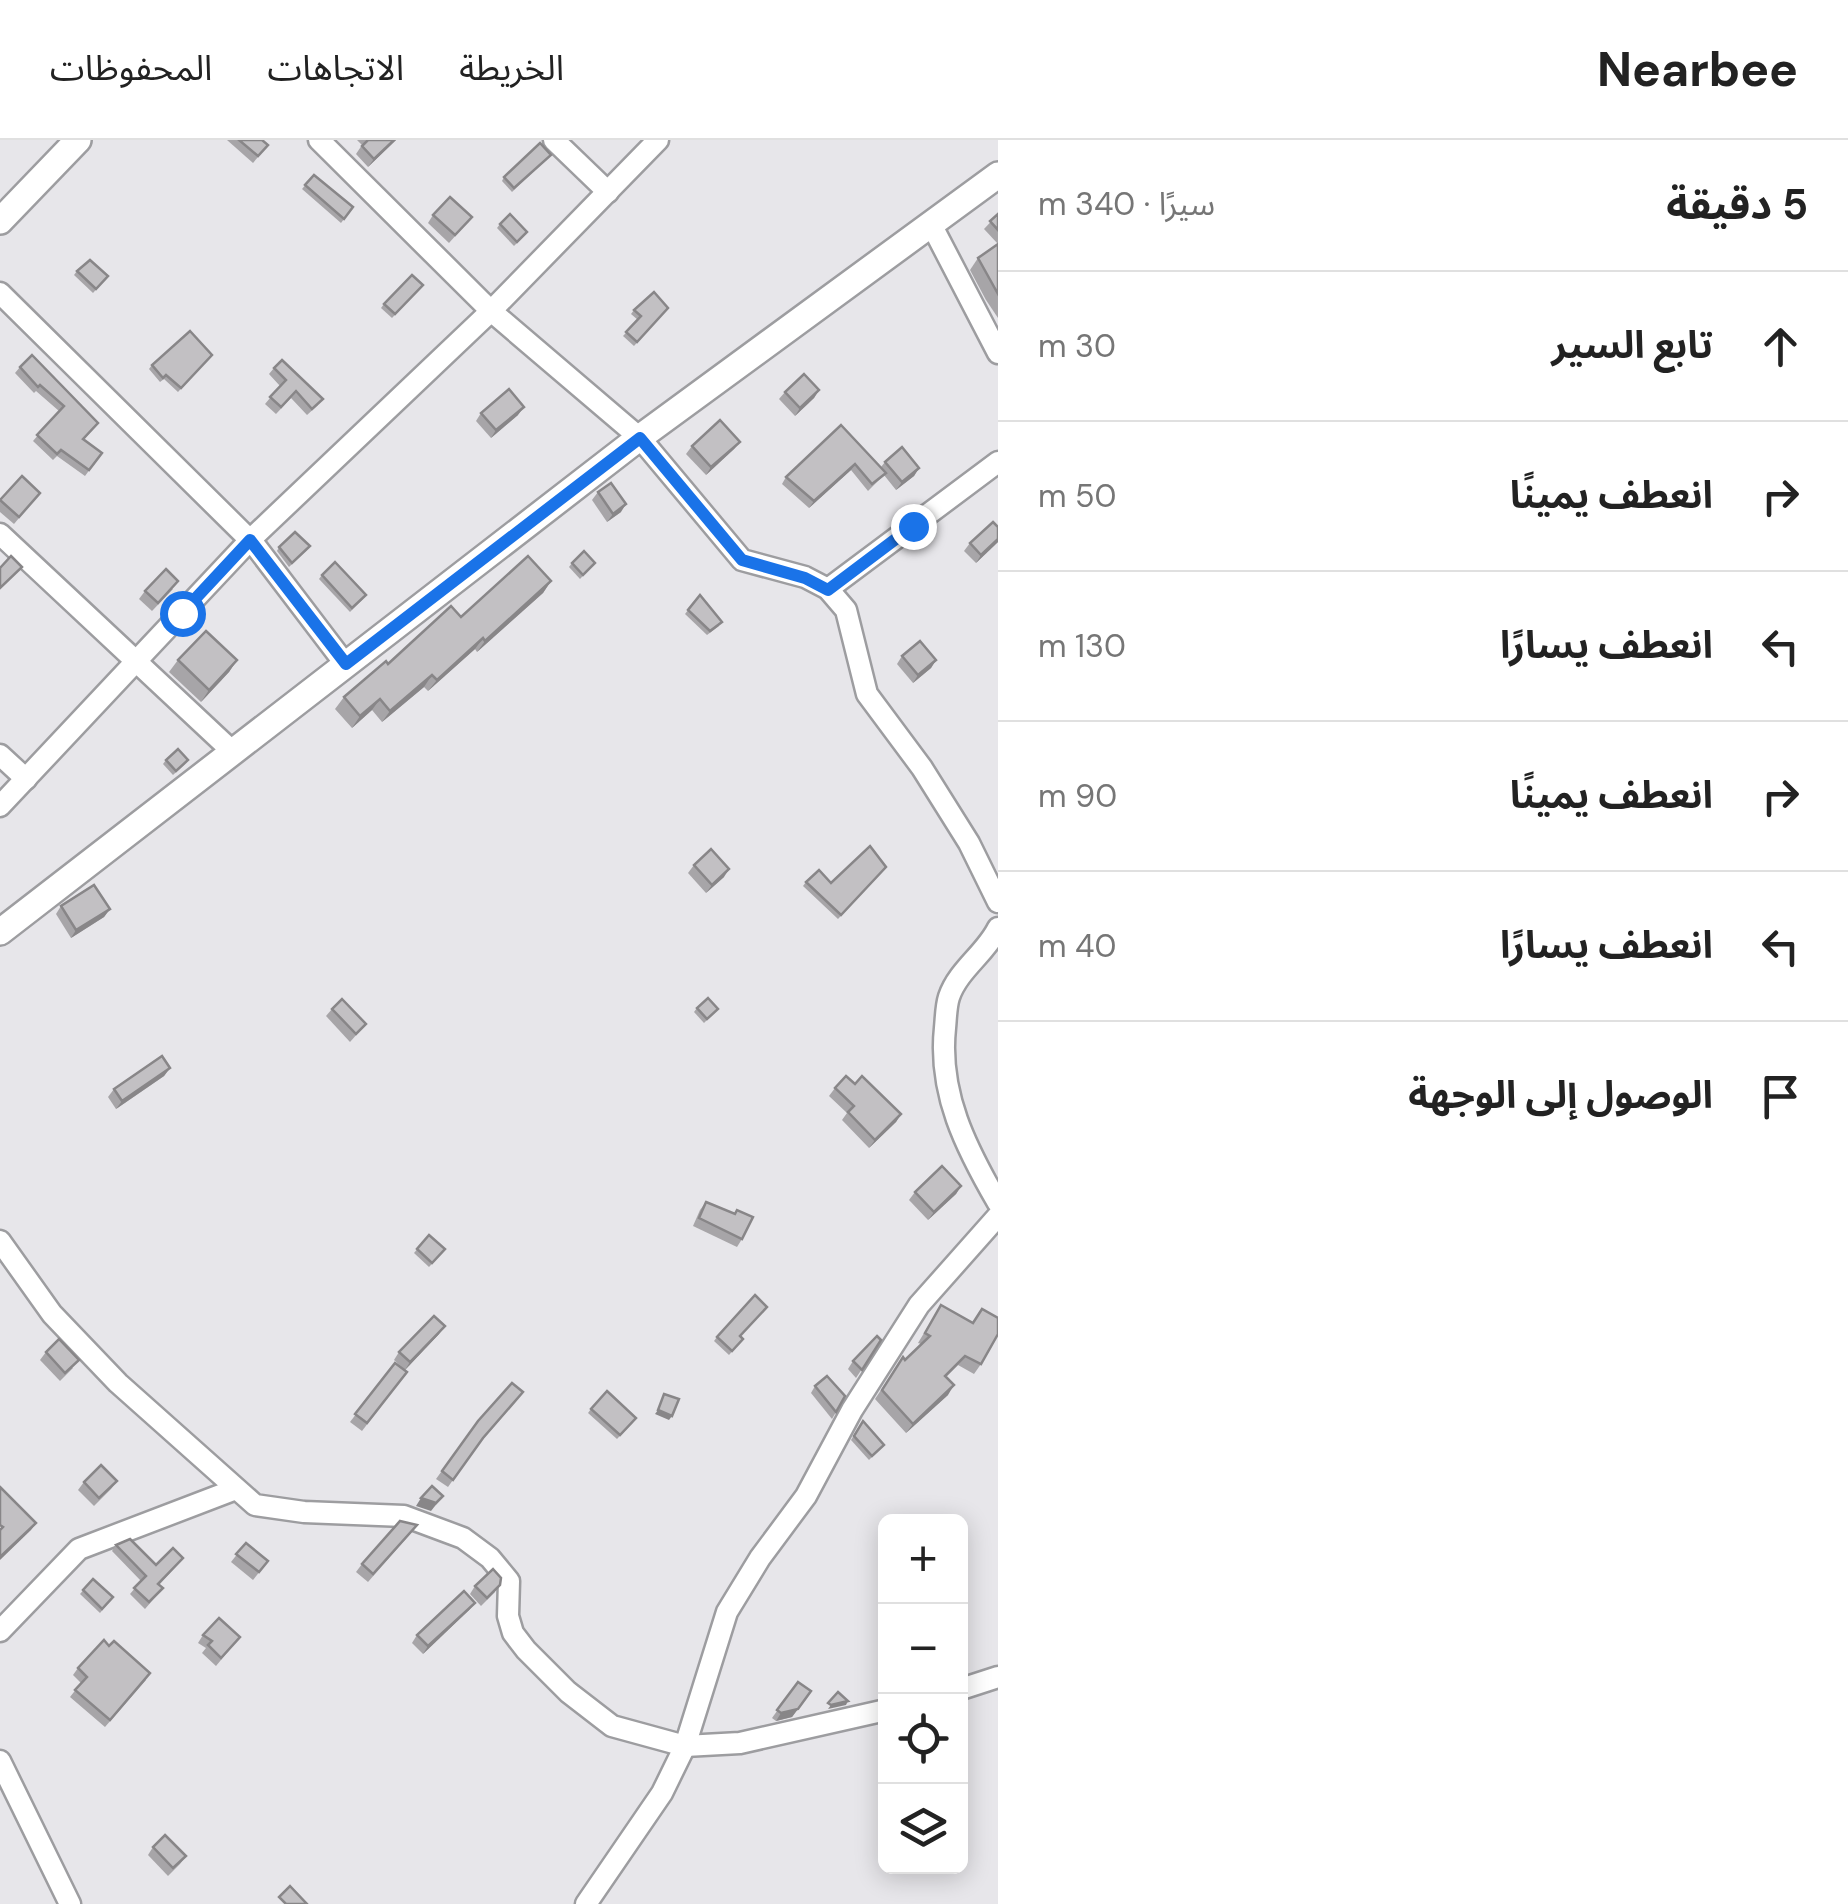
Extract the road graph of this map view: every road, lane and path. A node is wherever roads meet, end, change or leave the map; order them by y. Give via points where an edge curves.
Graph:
1 (78, 140) edge
2 (320, 140) edge
3 (554, 140) edge
4 (658, 140) edge
5 (998, 175) edge
6 (608, 192) junction
7 (0, 221) edge
8 (931, 224) junction
9 (0, 293) edge
10 (491, 311) junction
11 (998, 353) edge
12 (640, 438) junction
13 (998, 462) edge
14 (0, 534) edge
15 (250, 540) junction
16 (828, 590) junction
17 (136, 661) junction
18 (346, 664) junction
19 (233, 752) junction
20 (0, 755) edge
21 (26, 779) junction
22 (0, 806) edge
23 (998, 902) edge
24 (998, 928) edge
25 (0, 932) edge
26 (998, 1203) edge
27 (998, 1216) edge
28 (0, 1241) edge
29 (236, 1488) junction
30 (0, 1630) edge
31 (998, 1677) edge
32 (968, 1686) edge
33 (878, 1712) edge
34 (685, 1746) junction
35 (0, 1761) edge
36 (70, 1904) edge
37 (586, 1904) edge

1 - 7 street
2 - 10 street
3 - 6 street
4 - 6 street
5 - 8 street
6 - 10 street
8 - 11 street
8 - 12 street
9 - 15 street
10 - 12 street
10 - 15 street
12 - 16 street via 742,560
12 - 18 street
13 - 16 street
14 - 17 street
15 - 17 street
15 - 18 street
16 - 23 street via 846,610 867,694 969,842
17 - 19 street
17 - 21 street
18 - 19 street
19 - 25 street
20 - 21 street
21 - 22 street
24 - 26 street via 949,997 942,1056 954,1116
27 - 34 street via 919,1305 806,1496 727,1612
28 - 29 street via 65,1328
29 - 30 street via 79,1549
29 - 34 street via 255,1505 404,1516 463,1538 509,1581 513,1633 551,1678 612,1726
31 - 32 street
33 - 34 street via 740,1743
34 - 37 street via 662,1793
35 - 36 street

